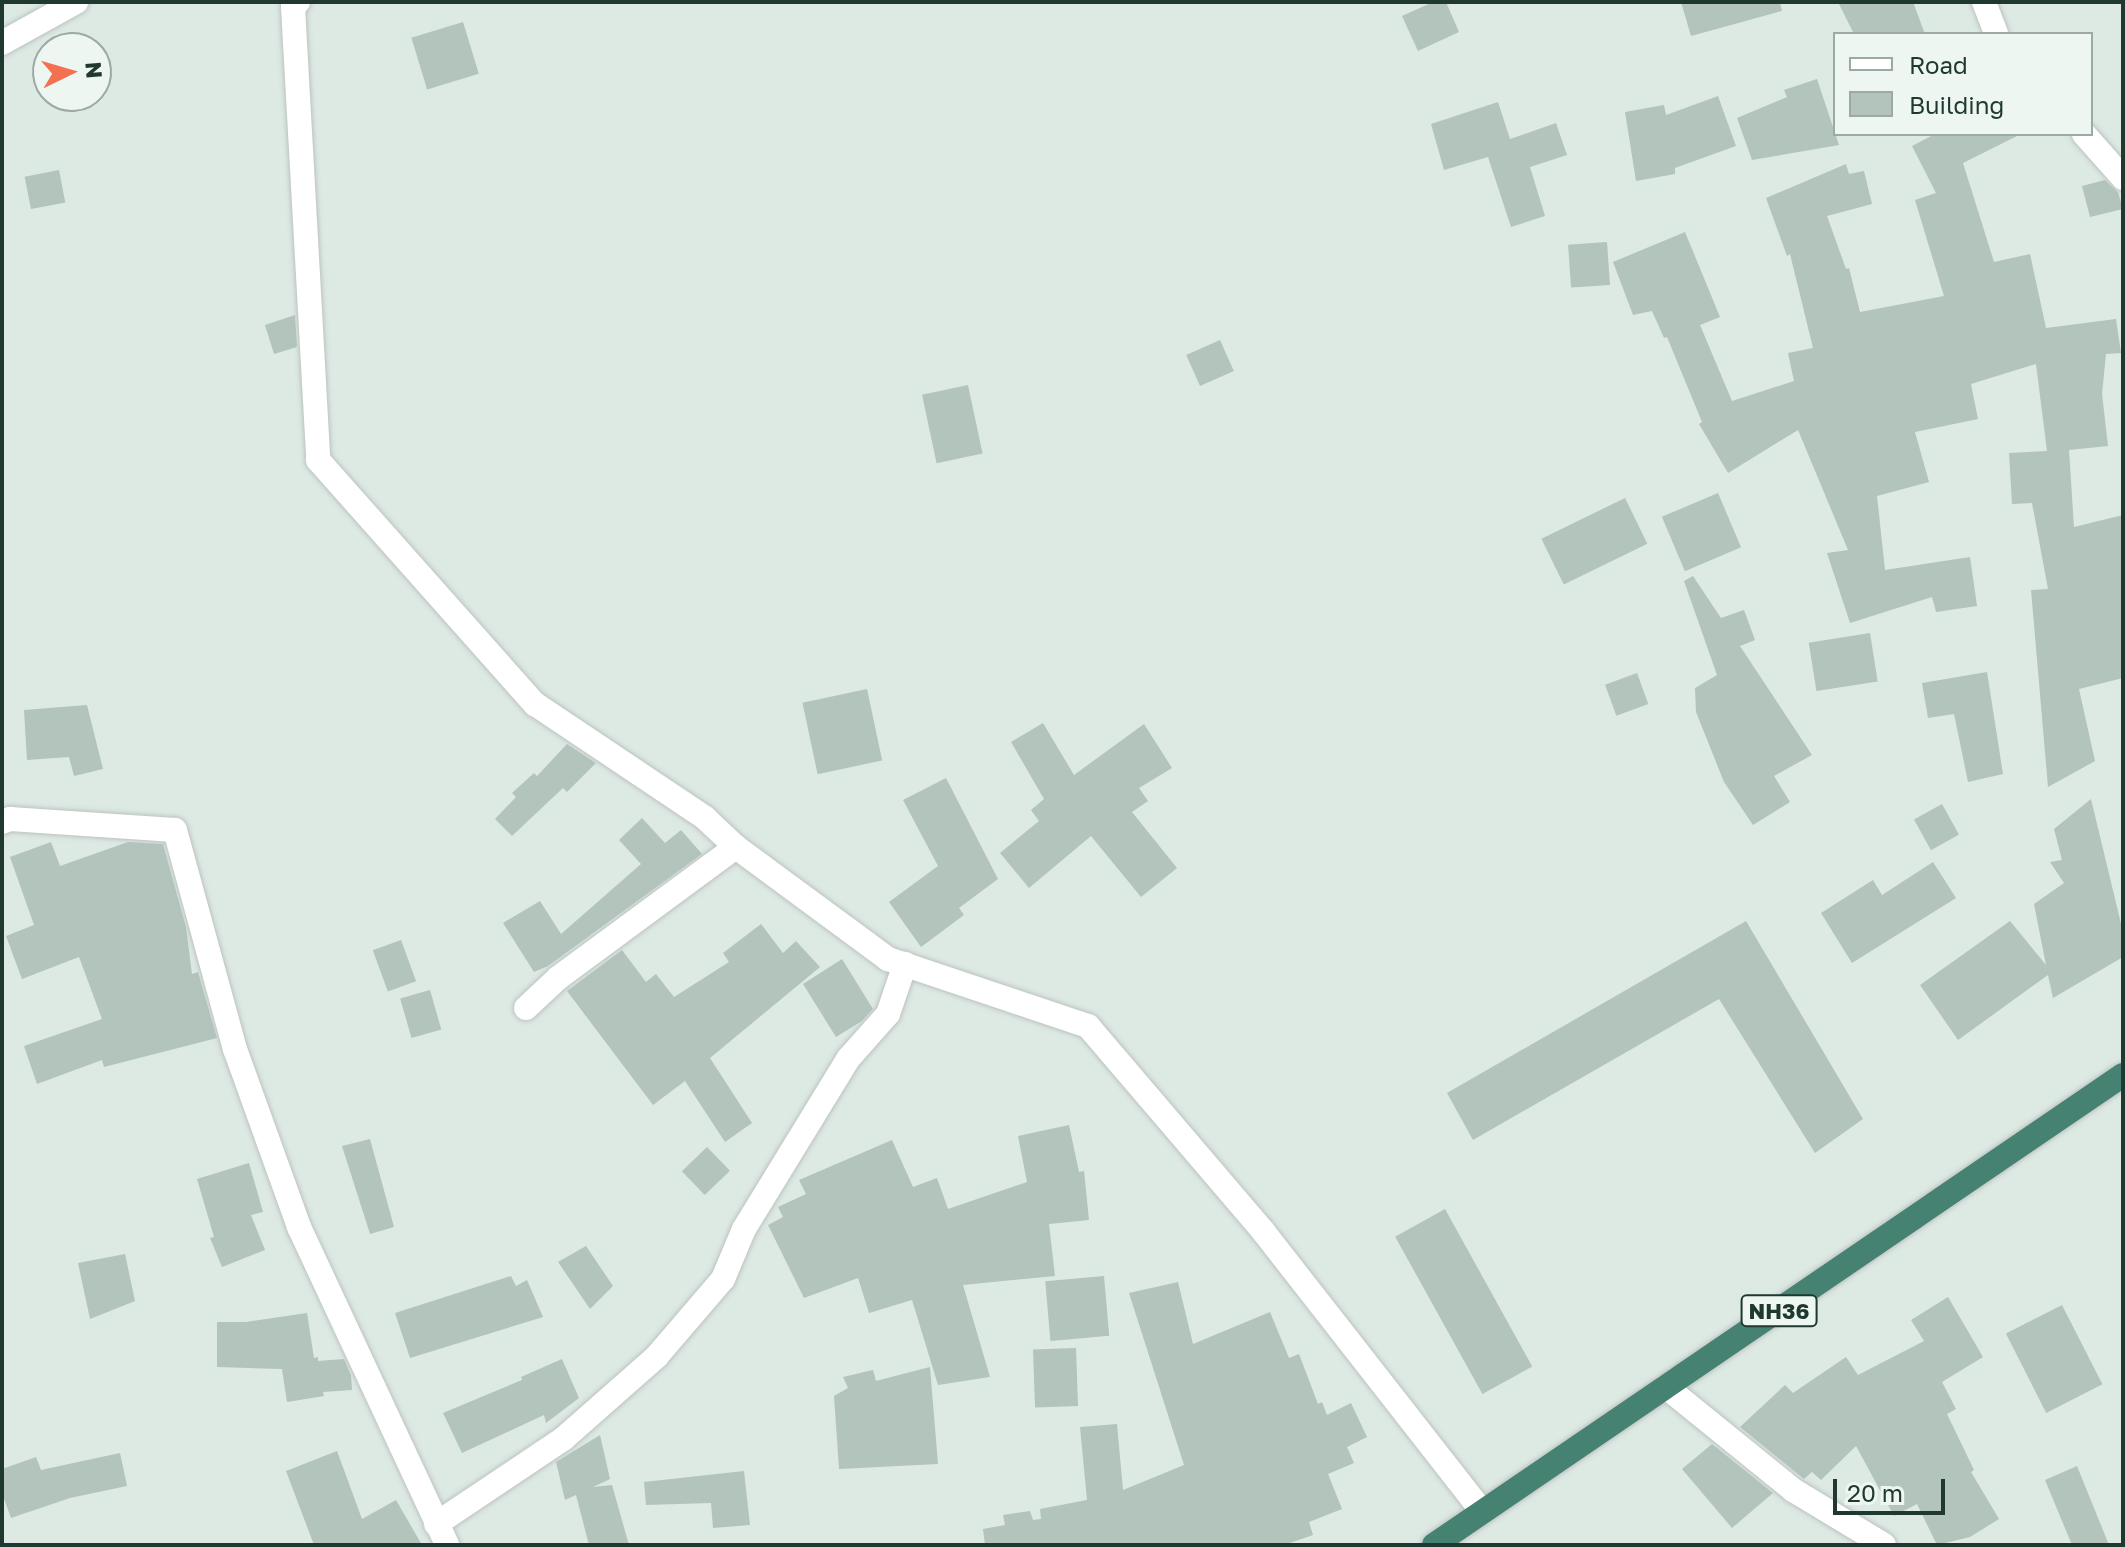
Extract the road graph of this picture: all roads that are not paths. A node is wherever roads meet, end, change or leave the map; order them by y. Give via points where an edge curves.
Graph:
1 (76, 2) edge
2 (298, 2) edge
3 (1984, 2) edge
4 (1995, 32) edge
5 (2, 43) edge
6 (2086, 136) edge
7 (2123, 178) edge
8 (2, 822) edge
9 (736, 847) junction
10 (905, 964) junction
11 (526, 1008) dead end
12 (2123, 1075) edge
13 (1666, 1387) junction
14 (1482, 1511) junction
15 (442, 1534) edge
16 (1434, 1545) edge
17 (1884, 1545) edge

1 - 5 street
2 - 9 street via 293,7 318,460 535,704 705,818
3 - 4 street
6 - 7 street
8 - 15 street via 175,830 235,1049 299,1227
9 - 10 street via 888,959
9 - 11 street via 558,978
10 - 14 street via 1088,1026 1263,1231
10 - 15 street via 888,1014 848,1059 744,1229 723,1279 657,1356
12 - 13 highway, NH36
13 - 14 highway, NH36
13 - 17 street via 1793,1490
14 - 16 highway, NH36

